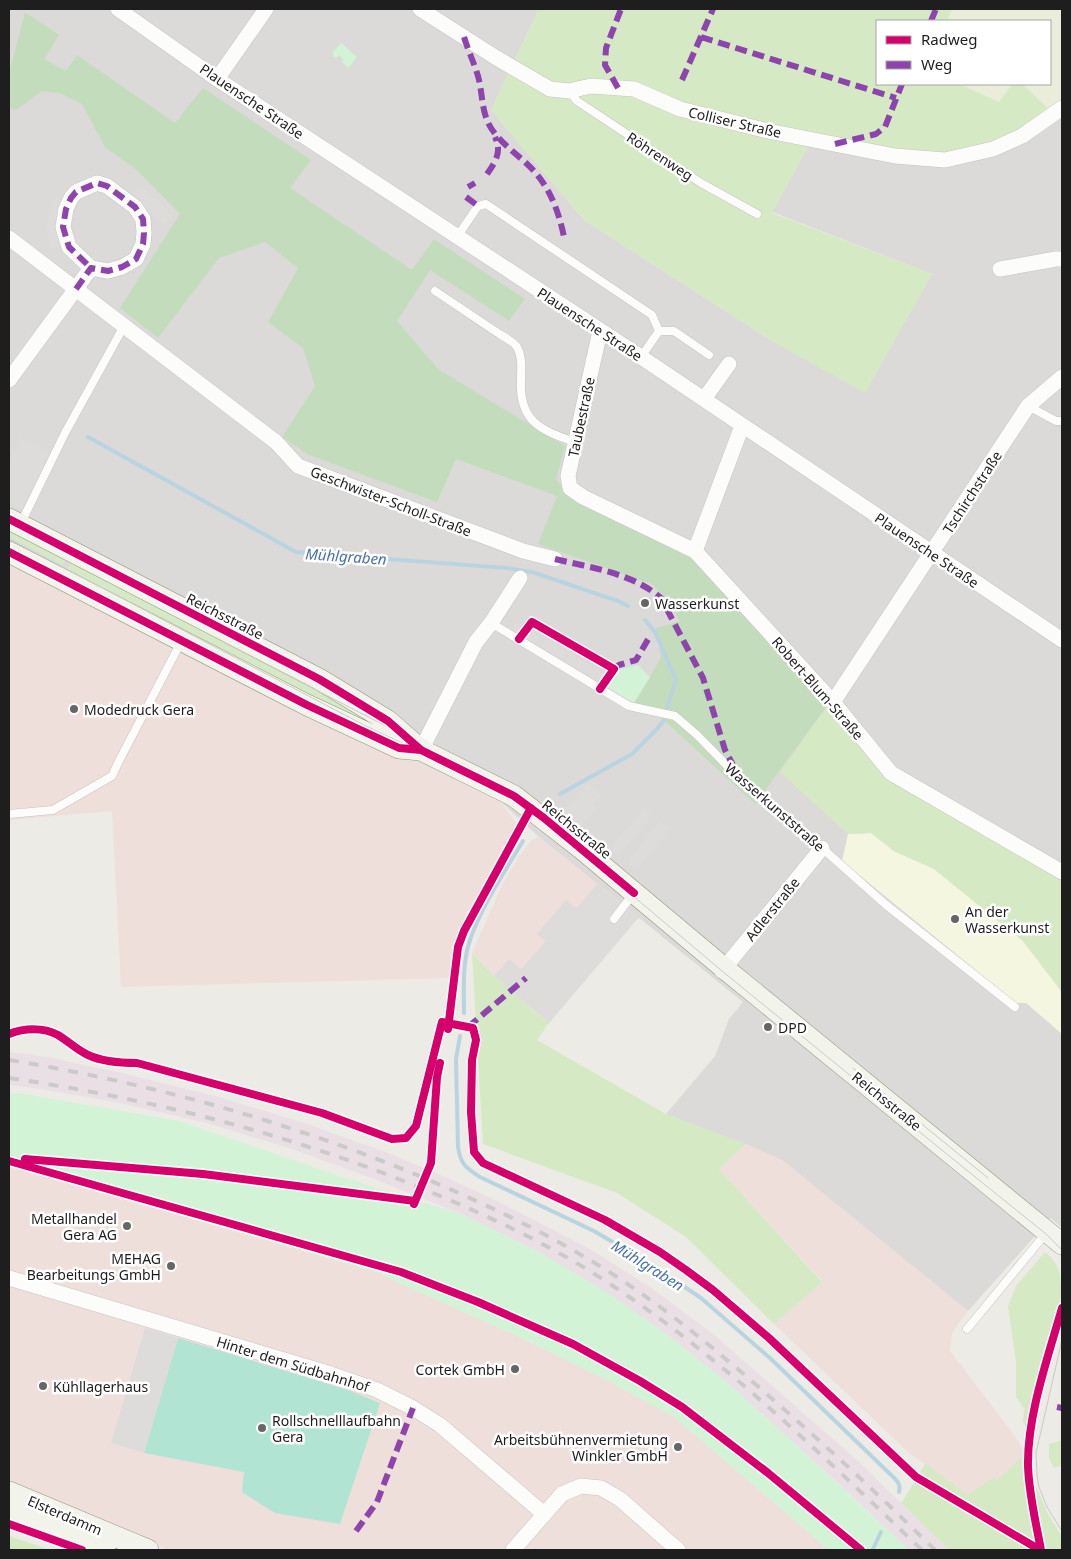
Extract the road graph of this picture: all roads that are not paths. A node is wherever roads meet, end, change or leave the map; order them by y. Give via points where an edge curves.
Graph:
1 (118, 9) edge
2 (266, 9) edge
3 (420, 9) edge
4 (217, 79) junction
5 (568, 91) junction
6 (1062, 108) edge
7 (757, 214) dead end
8 (457, 237) junction
9 (9, 238) edge
10 (1062, 259) edge
11 (91, 268) junction
12 (1000, 269) dead end
13 (76, 289) junction
14 (435, 291) dead end
15 (124, 326) junction
16 (659, 331) junction
17 (600, 332) junction
18 (709, 355) dead end
19 (640, 357) junction
20 (728, 364) dead end
21 (1062, 377) edge
22 (9, 380) edge
23 (704, 399) junction
24 (1028, 406) junction
25 (1062, 421) edge
26 (742, 426) junction
27 (576, 442) junction
28 (583, 497) joint
29 (14, 522) edge
30 (695, 551) junction
31 (9, 552) edge
32 (932, 553) junction
33 (556, 558) dead end
34 (520, 578) dead end
35 (491, 623) junction
36 (182, 640) junction
37 (1062, 640) edge
38 (834, 702) junction
39 (421, 750) junction
40 (9, 814) edge
41 (822, 848) junction
42 (1062, 872) edge
43 (634, 893) junction
44 (614, 919) dead end
45 (723, 970) junction
46 (1016, 1007) dead end
47 (1055, 1238) edge
48 (9, 1278) edge
49 (967, 1329) dead end
50 (9, 1492) edge
51 (9, 1514) edge
52 (544, 1514) junction
53 (105, 1550) edge
54 (148, 1550) edge
55 (513, 1550) edge
56 (678, 1550) edge

1 - 4 street, Plauensche Straße
2 - 4 street
3 - 5 street, Colliser Straße via 550,89
4 - 8 street, Plauensche Straße
5 - 6 street, Colliser Straße via 591,86 634,89 680,109 768,131 896,156 945,160 993,149 1022,136
5 - 7 lane, Röhrenweg via 577,101 701,183
8 - 16 lane via 478,206 486,204 652,315
8 - 17 street, Plauensche Straße
9 - 13 street, Geschwister-Scholl-Straße
10 - 12 street
11 - 11 street via 68,247 63,227 71,198 76,192 97,184 107,186 135,207 143,218 144,233 136,259 108,271
11 - 13 street
13 - 15 street, Geschwister-Scholl-Straße
13 - 22 street
14 - 27 lane via 515,345 522,362 522,402 529,418 536,425
15 - 29 lane
15 - 33 street, Geschwister-Scholl-Straße via 276,442 298,466 523,551
16 - 18 lane via 674,330
16 - 19 lane
17 - 19 street, Plauensche Straße
17 - 27 street, Taubestraße
19 - 23 street, Plauensche Straße
20 - 23 street
21 - 24 street, Tschirchstraße
23 - 26 street, Plauensche Straße
24 - 25 lane via 1056,422
24 - 32 street, Tschirchstraße
26 - 30 street
26 - 32 street, Plauensche Straße
27 - 28 street, Taubestraße via 568,476 570,488
28 - 30 street, Robert-Blum-Straße
29 - 39 main road, Reichsstraße via 319,679 388,721
30 - 38 street, Robert-Blum-Straße
31 - 36 main road, Reichsstraße
32 - 37 street, Plauensche Straße
32 - 38 street, Tschirchstraße
34 - 35 street
35 - 39 street via 476,642
35 - 41 lane, Wasserkunststraße via 629,706 674,716 743,784
36 - 39 main road, Reichsstraße via 399,748
36 - 40 lane via 112,776 52,810
38 - 42 street, Robert-Blum-Straße via 891,773
39 - 43 main road, Reichsstraße via 514,796
41 - 45 street, Adlerstraße
41 - 46 lane, Wasserkunststraße via 885,904
43 - 44 lane
43 - 45 main road, Reichsstraße
45 - 47 main road, Reichsstraße
47 - 49 lane
48 - 52 street, Hinter dem Südbahnhof via 377,1390 440,1425
50 - 54 main road, Elsterdamm via 88,1520
51 - 53 main road, Elsterdamm
52 - 55 street
52 - 56 street via 562,1494 581,1486 601,1488 620,1499

